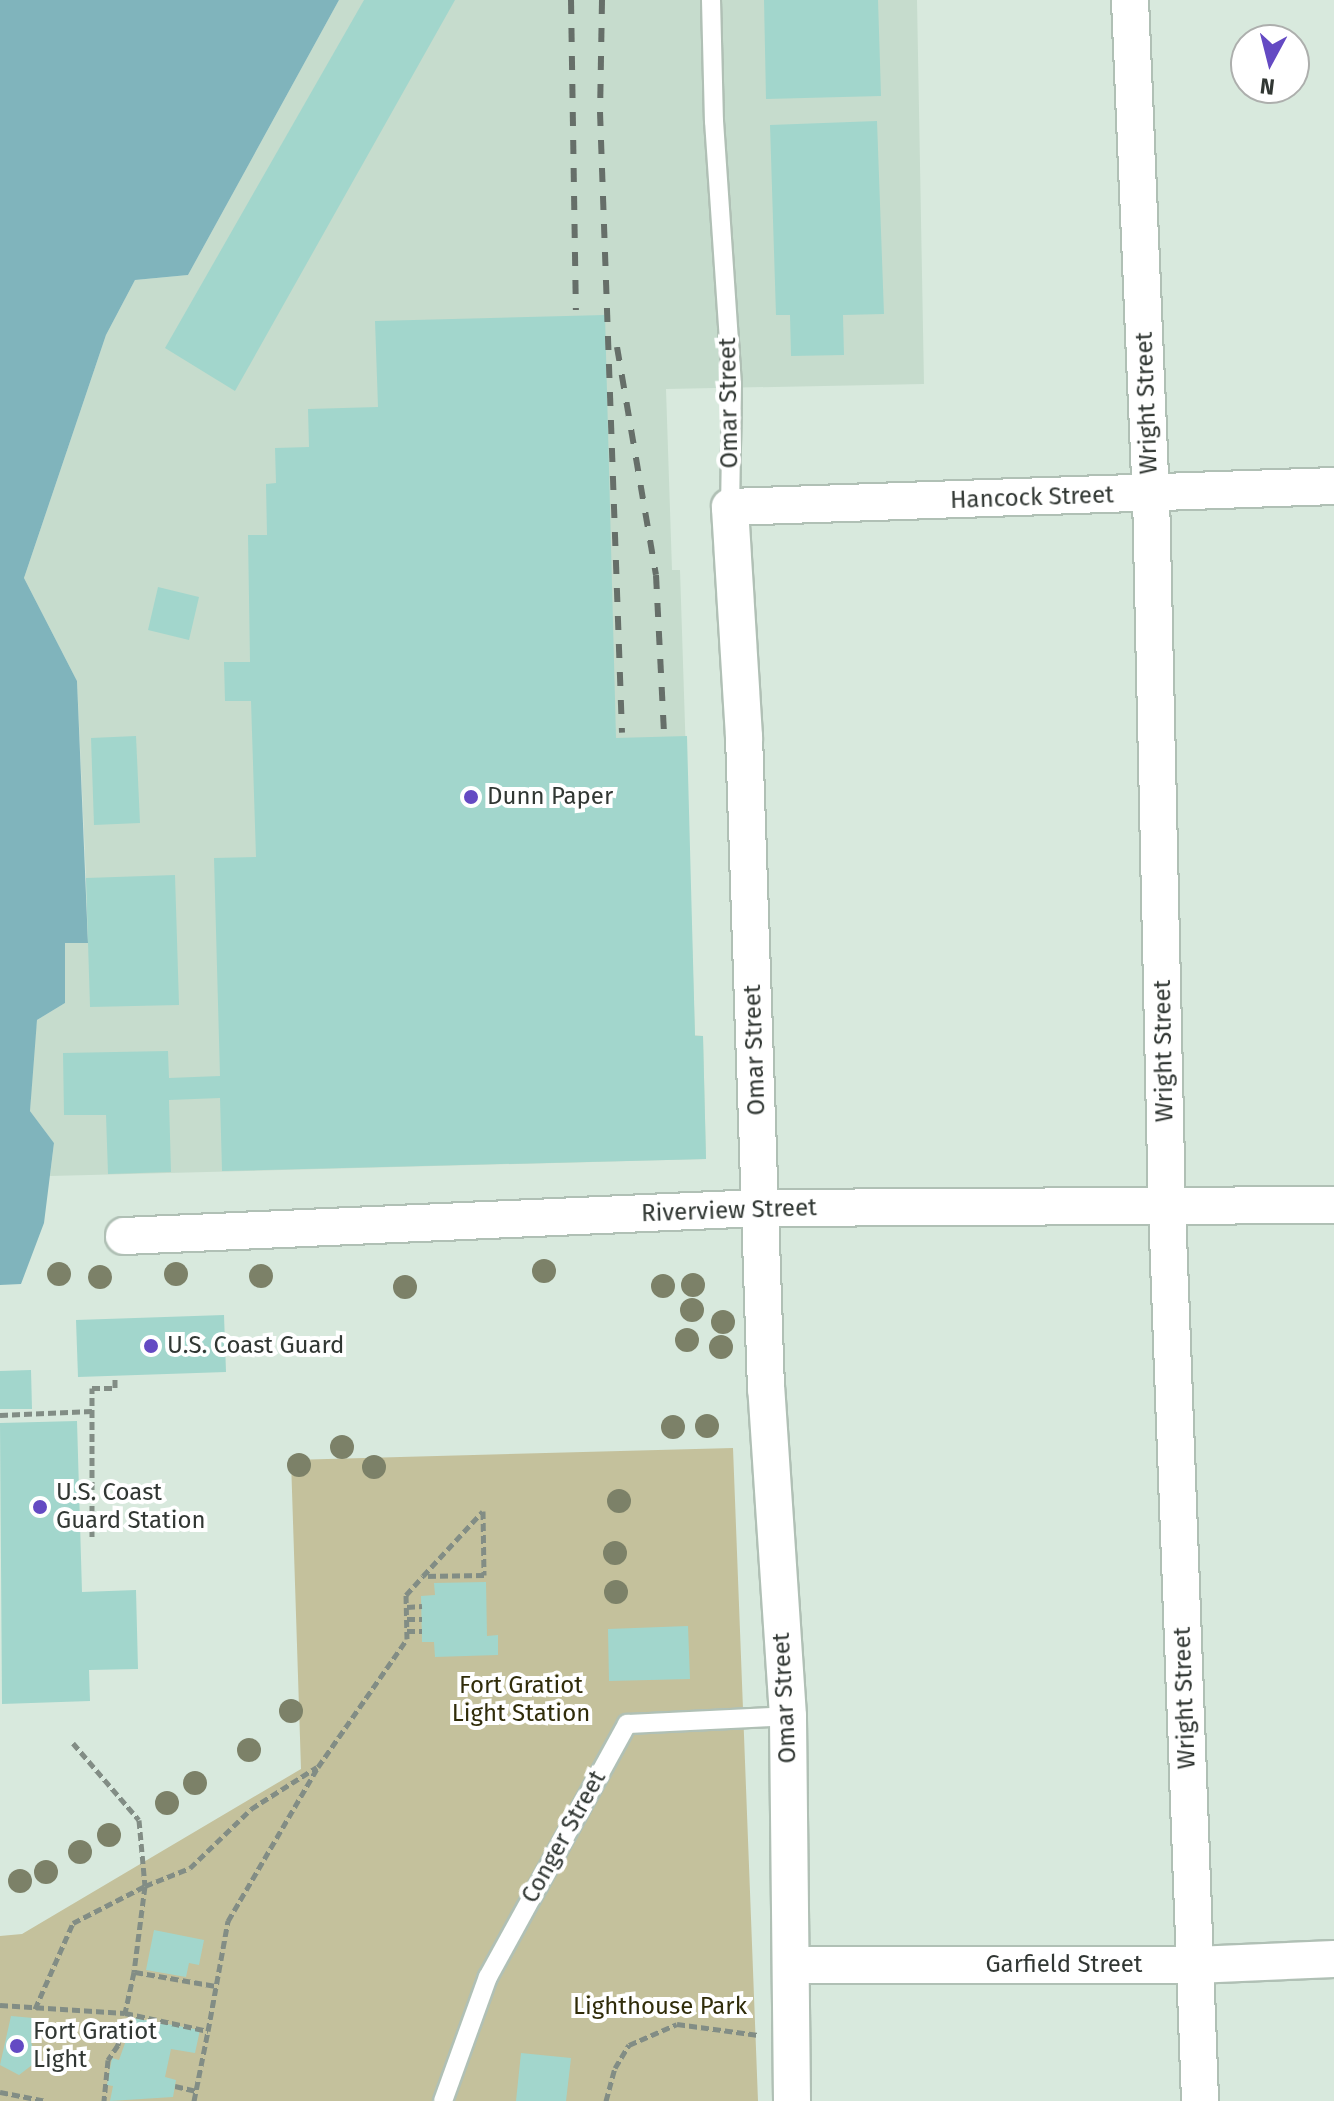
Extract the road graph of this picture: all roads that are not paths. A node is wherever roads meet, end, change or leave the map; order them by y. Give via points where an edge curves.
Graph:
1 (711, 0) edge
2 (1130, 0) edge
3 (1334, 486) edge
4 (1151, 494) junction
5 (730, 507) junction
6 (1334, 1205) edge
7 (760, 1208) junction
8 (1167, 1208) junction
9 (124, 1236) dead end
10 (788, 1716) junction
11 (1334, 1959) edge
12 (794, 1965) junction
13 (1195, 1965) junction
14 (443, 2101) edge
15 (792, 2101) edge
16 (1200, 2101) edge

1 - 5 lane, Omar Street via 732,384
2 - 4 street, Wright Street
3 - 4 street, Hancock Street
4 - 5 street, Hancock Street
4 - 8 street, Wright Street
5 - 7 street, Omar Street via 744,737
6 - 8 street, Riverview Street
7 - 8 street, Riverview Street
7 - 9 street, Riverview Street
7 - 10 street, Omar Street
8 - 13 street, Wright Street
10 - 12 street, Omar Street
10 - 14 lane, Conger Street via 627,1724 488,1977
11 - 13 street, Garfield Street
12 - 13 street, Garfield Street
12 - 15 street, Omar Street
13 - 16 street, Wright Street

